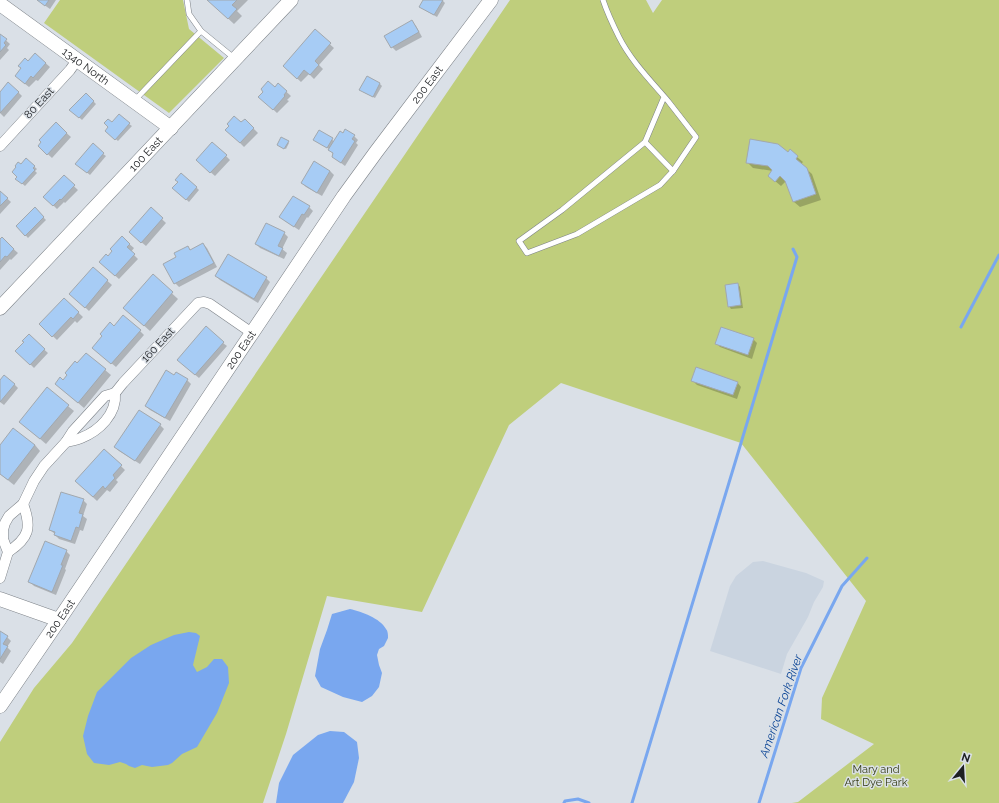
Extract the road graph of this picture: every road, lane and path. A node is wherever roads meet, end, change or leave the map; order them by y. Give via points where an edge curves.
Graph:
1 (186, 0) edge
2 (291, 0) edge
3 (491, 0) edge
4 (603, 0) edge
5 (0, 4) edge
6 (201, 30) junction
7 (236, 59) junction
8 (77, 60) junction
9 (664, 96) junction
10 (134, 101) junction
11 (171, 128) junction
12 (645, 142) junction
13 (0, 146) edge
14 (673, 170) junction
15 (0, 308) edge
16 (252, 332) junction
17 (115, 393) junction
18 (66, 442) junction
19 (23, 504) junction
20 (8, 552) junction
21 (0, 578) edge
22 (0, 599) edge
23 (60, 620) junction
24 (0, 706) edge

1 - 6 lane via 189,14
2 - 7 street, 100 East
3 - 16 street, 200 East via 376,152
4 - 9 lane via 623,44 641,71
5 - 8 street, 1340 North
6 - 7 lane
6 - 10 lane
7 - 11 street, 100 East
8 - 10 street, 1340 North
8 - 13 street, 80 East
9 - 12 lane
9 - 14 lane via 696,137
10 - 11 street, 1340 North
11 - 15 street, 100 East
12 - 14 lane
12 - 14 lane via 562,210 519,241 527,253 577,234 660,185
16 - 17 street, 160 East via 218,308 204,302 198,303
16 - 23 street, 200 East
17 - 18 street, 160 East via 105,396
17 - 18 street, 160 East via 113,409 102,425 81,439
18 - 19 street, 160 East via 44,466
19 - 20 street via 28,521 27,531 18,545
19 - 20 street, 160 East via 5,523 3,539
20 - 21 street
22 - 23 street
23 - 24 street, 200 East

